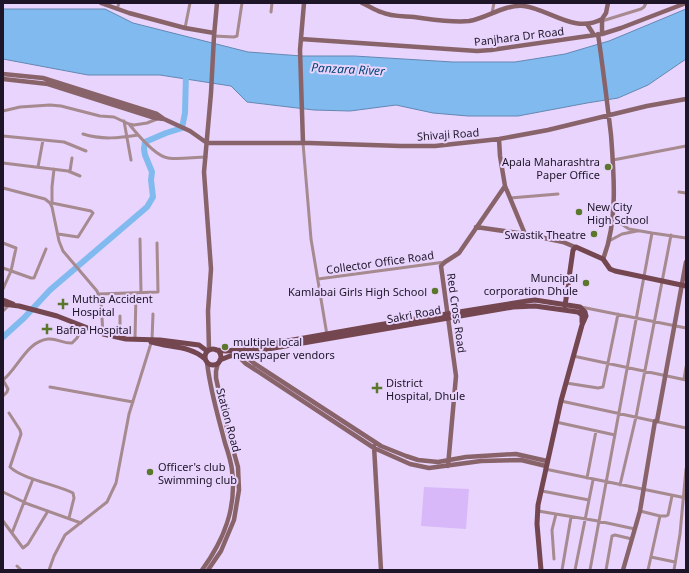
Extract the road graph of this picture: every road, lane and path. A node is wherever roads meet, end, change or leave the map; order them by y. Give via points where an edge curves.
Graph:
1 (101, 3) edge
2 (119, 3) edge
3 (190, 3) edge
4 (217, 3) edge
5 (242, 3) edge
6 (272, 3) edge
7 (304, 3) edge
8 (494, 3) edge
9 (608, 3) edge
10 (646, 3) edge
11 (686, 3) edge
12 (365, 4) edge
13 (524, 5) edge
14 (117, 9) junction
15 (271, 12) dead end
16 (492, 14) junction
17 (602, 20) junction
18 (587, 24) junction
19 (185, 28) junction
20 (598, 34) junction
21 (214, 37) junction
22 (301, 39) junction
23 (3, 74) edge
24 (3, 79) edge
25 (686, 99) edge
26 (3, 111) edge
27 (609, 115) junction
28 (159, 119) junction
29 (164, 119) junction
30 (124, 122) junction
31 (129, 124) junction
32 (83, 134) dead end
33 (3, 136) edge
34 (139, 136) junction
35 (126, 137) junction
36 (499, 139) junction
37 (43, 140) junction
38 (303, 140) junction
39 (207, 143) junction
40 (686, 146) edge
41 (86, 151) dead end
42 (206, 157) junction
43 (72, 158) dead end
44 (131, 160) dead end
45 (613, 160) junction
46 (3, 163) edge
47 (38, 167) junction
48 (54, 169) junction
49 (70, 171) junction
50 (80, 176) dead end
51 (505, 186) junction
52 (3, 188) edge
53 (679, 192) dead end
54 (686, 193) edge
55 (558, 194) dead end
56 (510, 198) junction
57 (52, 205) junction
58 (612, 218) junction
59 (476, 227) junction
60 (638, 231) junction
61 (652, 232) junction
62 (58, 234) junction
63 (525, 234) junction
64 (670, 235) junction
65 (686, 238) edge
66 (140, 239) dead end
67 (609, 241) junction
68 (3, 243) edge
69 (157, 243) dead end
70 (575, 247) junction
71 (46, 248) dead end
72 (603, 260) junction
73 (445, 262) junction
74 (686, 262) edge
75 (3, 268) edge
76 (10, 270) junction
77 (644, 277) junction
78 (318, 279) junction
79 (661, 281) junction
80 (684, 285) edge
81 (3, 289) edge
82 (136, 293) junction
83 (141, 293) junction
84 (98, 294) junction
85 (3, 300) edge
86 (3, 304) edge
87 (10, 304) junction
88 (565, 307) junction
89 (580, 307) junction
90 (3, 311) edge
91 (153, 314) dead end
92 (618, 314) junction
93 (120, 316) dead end
94 (448, 316) junction
95 (637, 318) junction
96 (654, 321) junction
97 (582, 325) junction
98 (83, 326) junction
99 (675, 326) junction
100 (686, 328) edge
101 (102, 334) junction
102 (327, 336) junction
103 (120, 338) junction
104 (135, 340) junction
105 (150, 341) junction
106 (208, 350) junction
107 (216, 350) junction
108 (243, 354) junction
109 (237, 355) junction
110 (573, 356) junction
111 (206, 361) junction
112 (219, 361) junction
113 (608, 363) junction
114 (628, 367) junction
115 (686, 367) edge
116 (645, 371) junction
117 (665, 376) junction
118 (685, 380) edge
119 (566, 383) junction
120 (50, 387) dead end
121 (3, 396) edge
122 (561, 401) junction
123 (133, 402) junction
124 (331, 412) junction
125 (10, 413) dead end
126 (619, 413) junction
127 (328, 417) junction
128 (636, 417) junction
129 (655, 421) junction
130 (556, 422) junction
131 (686, 428) edge
132 (596, 431) junction
133 (614, 435) junction
134 (374, 441) junction
135 (374, 448) junction
136 (448, 463) junction
137 (546, 465) junction
138 (686, 469) edge
139 (587, 478) junction
140 (33, 479) junction
141 (593, 480) junction
142 (606, 482) junction
143 (620, 485) junction
144 (644, 490) junction
145 (542, 491) junction
146 (3, 492) edge
147 (672, 496) junction
148 (685, 498) edge
149 (589, 500) junction
150 (24, 502) junction
151 (48, 511) junction
152 (538, 511) junction
153 (640, 511) junction
154 (556, 514) junction
155 (660, 516) junction
156 (571, 517) junction
157 (69, 518) junction
158 (585, 519) junction
159 (3, 521) edge
160 (598, 521) junction
161 (81, 523) junction
162 (635, 529) junction
163 (12, 533) junction
164 (632, 539) junction
165 (215, 556) junction
166 (651, 557) junction
167 (554, 559) dead end
168 (675, 562) junction
169 (17, 566) dead end
170 (21, 570) edge
171 (49, 570) edge
172 (202, 570) edge
173 (208, 570) edge
174 (381, 570) edge
175 (541, 570) edge
176 (562, 570) edge
177 (575, 570) edge
178 (590, 570) edge
179 (606, 570) edge
180 (623, 570) edge
181 (648, 570) edge
182 (674, 570) edge

1 - 14 street
2 - 14 street
3 - 19 street
4 - 21 street
5 - 21 street via 237,36
6 - 15 street
7 - 22 street
8 - 16 street
9 - 17 street
10 - 17 street via 641,9
11 - 20 street, Panjhara Dr Road
12 - 16 street via 393,16 429,19 468,21
13 - 16 street
13 - 18 street via 557,18
14 - 19 street
17 - 18 street
17 - 20 street
18 - 20 street
19 - 21 street
20 - 22 street, Panjhara Dr Road via 477,51
20 - 27 street
21 - 39 street
22 - 38 street
23 - 29 street via 43,78 157,114
24 - 28 street via 48,84
25 - 27 street, Shivaji Road
26 - 30 street via 20,107 61,106 114,117
27 - 36 street, Shivaji Road
27 - 45 street
28 - 29 street
28 - 31 street
29 - 39 street via 190,131
30 - 31 street
30 - 35 street
31 - 34 street
32 - 35 street via 104,138
33 - 37 street
34 - 35 street
34 - 42 street via 167,158
35 - 44 street
36 - 38 street, Shivaji Road via 435,146
36 - 51 street
37 - 41 street via 64,142
37 - 47 street
38 - 39 street, Shivaji Road
38 - 78 street via 311,239
39 - 42 street
40 - 45 street
42 - 106 street via 205,182 211,269
43 - 49 street
45 - 58 street
46 - 47 street
47 - 48 street
48 - 49 street
48 - 57 street
49 - 50 street
51 - 56 street
51 - 59 street, Red Cross Road
52 - 57 street via 45,199
53 - 54 street
55 - 56 street
56 - 63 street
57 - 62 street
57 - 62 street via 93,213 78,237
58 - 60 street via 622,226
58 - 67 street
59 - 63 street
59 - 73 street, Red Cross Road via 459,253
60 - 61 street
60 - 67 street via 622,234
61 - 64 street
61 - 77 street
62 - 84 street via 64,252
63 - 70 street
64 - 65 street
64 - 79 street
66 - 83 street
67 - 72 street
68 - 76 street via 16,248
69 - 83 street via 159,291
70 - 72 main road
70 - 88 main road
71 - 76 street via 34,278
72 - 77 main road via 614,271
73 - 78 street, Collector Office Road
73 - 94 street, Red Cross Road via 441,268
74 - 80 street
75 - 76 street
76 - 81 street
77 - 79 main road
77 - 95 street
78 - 102 street
79 - 80 main road
79 - 96 street
80 - 99 street
82 - 83 street
82 - 84 street
82 - 104 street
84 - 101 street via 101,302
85 - 87 main road
86 - 87 main road
87 - 90 street
87 - 98 main road via 46,312
88 - 89 main road
88 - 94 main road via 527,301
88 - 97 main road via 581,314
89 - 92 street
89 - 97 main road via 586,316
91 - 105 street
92 - 95 street
92 - 113 street
93 - 103 street
94 - 102 main road
94 - 136 street, Red Cross Road via 456,376
95 - 96 street
95 - 114 street
96 - 99 street
96 - 116 street
97 - 110 main road
98 - 101 main road
98 - 121 street via 72,343 53,338 32,347 3,380 8,389
99 - 100 street
99 - 117 street
101 - 103 main road
102 - 107 main road via 235,350
102 - 108 main road
103 - 104 main road
104 - 105 main road
105 - 106 main road via 199,345
105 - 111 main road via 194,351
105 - 123 street
106 - 107 main road
106 - 111 main road via 205,354
107 - 112 main road via 220,354
108 - 109 main road
108 - 124 street
109 - 112 main road
109 - 127 street via 245,363
110 - 113 street
110 - 119 main road
111 - 112 main road via 212,365
111 - 165 street, Station Road via 232,469 233,486 230,518
112 - 165 street, Station Road via 216,378 238,467 239,490 234,520 222,549
113 - 114 street
113 - 119 street via 602,388
114 - 116 street
114 - 126 street
115 - 118 street
116 - 117 street
116 - 128 street
117 - 118 street
117 - 129 street
119 - 122 main road
120 - 123 street
122 - 126 street
122 - 130 main road
123 - 161 street via 112,493 107,502
124 - 127 street
124 - 134 street
125 - 140 street via 21,434 10,468
126 - 128 street
126 - 133 street
127 - 135 street
128 - 129 street
128 - 143 street
129 - 131 street
129 - 144 street
130 - 132 street
130 - 137 main road
132 - 133 street
132 - 139 street
133 - 142 street
134 - 135 street
134 - 136 street via 418,460
135 - 136 street via 429,468
135 - 174 street
136 - 137 street via 466,457 516,454
137 - 139 street
137 - 145 main road
138 - 148 street
139 - 141 street
140 - 150 street
140 - 157 street via 73,494
141 - 142 street
141 - 149 street
142 - 143 street
142 - 160 street
143 - 144 street
144 - 147 street
144 - 153 street
145 - 149 street
145 - 152 main road
146 - 150 street
147 - 148 street
147 - 155 street via 668,515
148 - 168 street
149 - 158 street
150 - 151 street
150 - 163 street
151 - 157 street
151 - 163 street via 25,548 22,548
152 - 154 street
152 - 175 main road
153 - 155 street
153 - 162 street
154 - 156 street
154 - 167 street via 552,530
155 - 166 street
156 - 158 street
156 - 176 street
157 - 161 street
158 - 160 street
158 - 177 street
159 - 163 street
160 - 162 street
160 - 178 street
161 - 171 street via 66,535
162 - 164 street
164 - 179 street via 612,536
164 - 180 street
165 - 172 street, Station Road
165 - 173 street, Station Road
166 - 168 street
166 - 181 street
168 - 182 street
169 - 170 street

